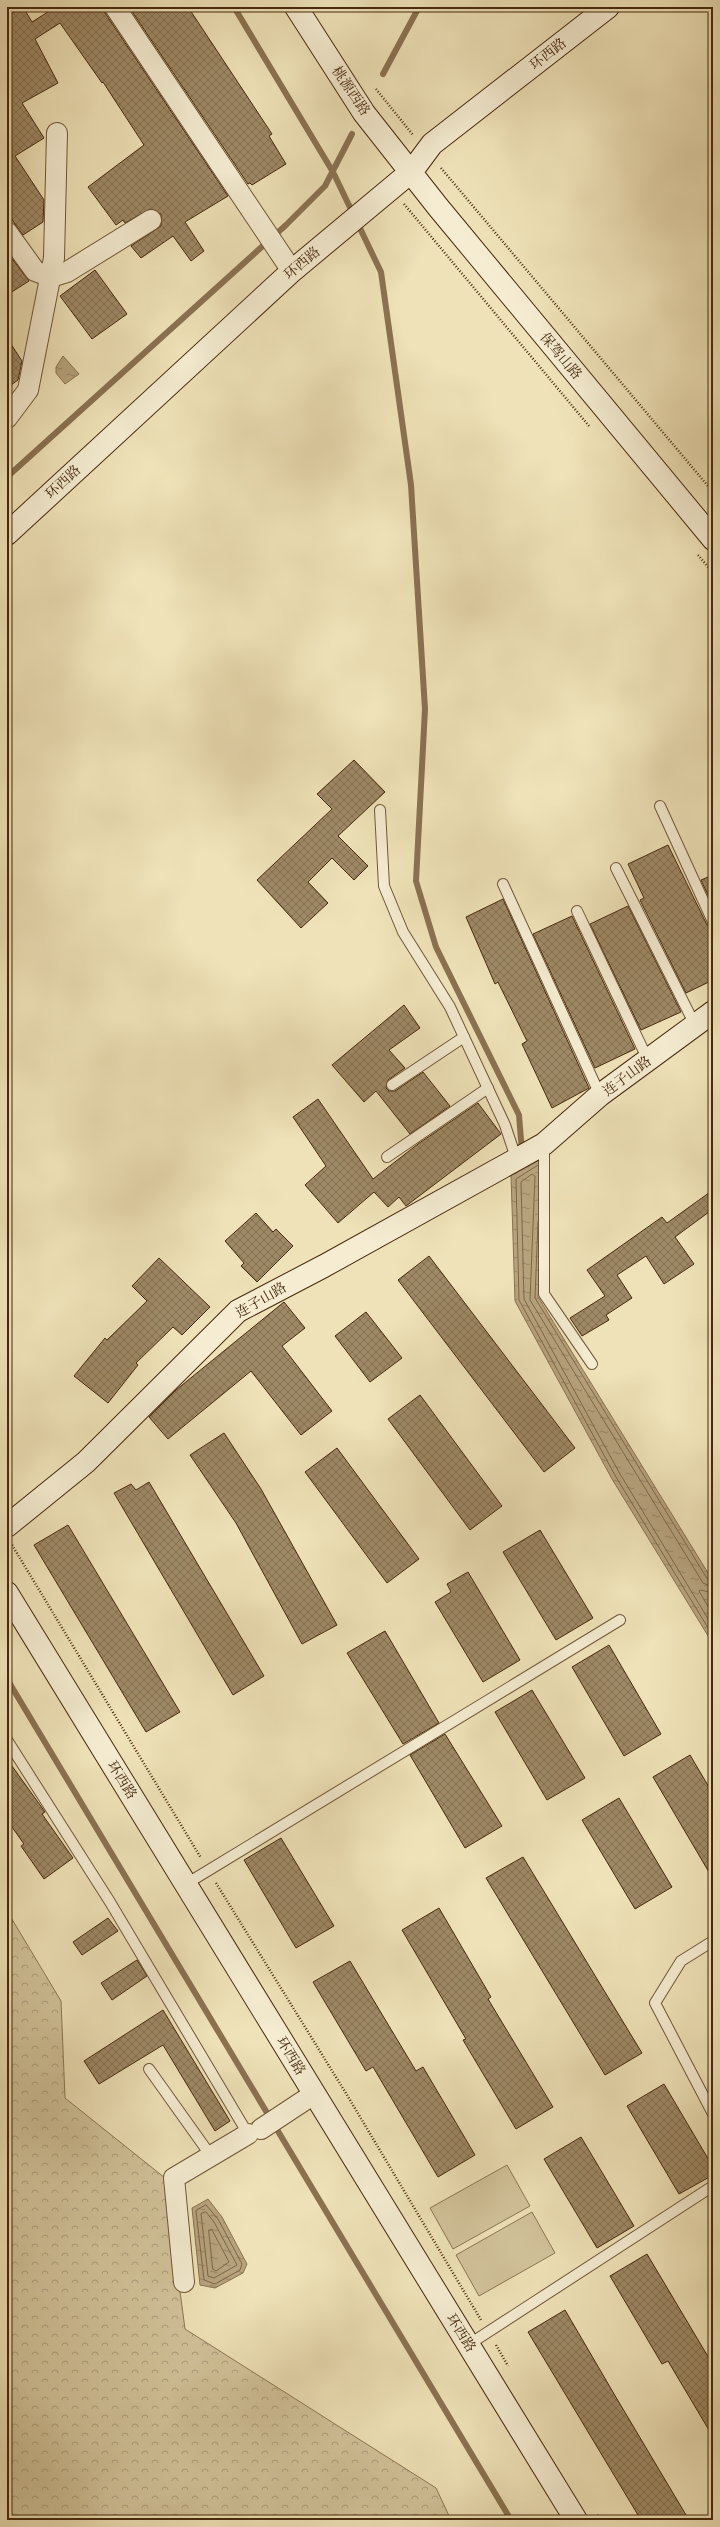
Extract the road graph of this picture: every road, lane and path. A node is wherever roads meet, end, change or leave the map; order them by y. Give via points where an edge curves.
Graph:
1 (116, 7) edge
2 (296, 7) edge
3 (608, 7) edge
4 (372, 83) dead end
5 (57, 133) dead end
6 (427, 152) junction
7 (412, 171) junction
8 (151, 220) dead end
9 (7, 232) edge
10 (292, 271) junction
11 (51, 277) junction
12 (7, 418) edge
13 (713, 492) edge
14 (7, 534) edge
15 (713, 539) edge
16 (660, 806) dead end
17 (380, 810) dead end
18 (616, 868) dead end
19 (503, 884) dead end
20 (577, 911) dead end
21 (713, 922) edge
22 (713, 1012) edge
23 (695, 1025) junction
24 (464, 1037) junction
25 (648, 1060) junction
26 (392, 1085) dead end
27 (488, 1088) junction
28 (600, 1095) junction
29 (544, 1144) junction
30 (387, 1157) dead end
31 (516, 1158) junction
32 (592, 1364) dead end
33 (8, 1533) edge
34 (7, 1593) edge
35 (620, 1620) dead end
36 (7, 1740) edge
37 (210, 1872) junction
38 (186, 1884) junction
39 (713, 1940) edge
40 (150, 2069) dead end
41 (314, 2094) junction
42 (713, 2114) edge
43 (255, 2132) junction
44 (211, 2156) junction
45 (713, 2186) edge
46 (184, 2282) dead end
47 (488, 2332) junction
48 (468, 2345) junction
49 (512, 2372) dead end
50 (593, 2508) dead end
51 (576, 2520) edge
52 (601, 2520) edge

1 - 10 street
2 - 7 street, 桃源西路 via 364,113
3 - 6 street, 环西路 via 432,144
4 - 6 path
5 - 11 street via 54,258
6 - 7 street, 环西路
6 - 13 path
7 - 10 street, 环西路
7 - 15 street, 保驾山路 via 438,208
8 - 11 street via 67,272
9 - 11 street via 35,271
10 - 14 street, 环西路
11 - 12 street via 28,390
16 - 21 lane
17 - 24 lane via 384,886 403,932 450,1007
18 - 23 lane
19 - 28 lane
20 - 25 lane
22 - 23 street, 连子山路
23 - 25 street, 连子山路
24 - 26 lane
24 - 27 lane
25 - 28 street, 连子山路
27 - 30 lane
27 - 31 lane via 505,1125
28 - 29 street, 连子山路
29 - 31 street, 连子山路
29 - 32 lane via 544,1294
31 - 33 street, 连子山路 via 324,1266 238,1311 86,1462
33 - 37 path
34 - 38 street, 环西路
35 - 37 lane
36 - 43 lane
37 - 38 lane
37 - 47 path
38 - 41 street, 环西路
39 - 42 lane via 681,1961 655,2004
40 - 44 lane
41 - 43 street
41 - 48 street, 环西路
43 - 44 street
44 - 46 street via 174,2178
45 - 47 lane
47 - 48 lane
47 - 49 path
48 - 51 street, 环西路
50 - 52 path

